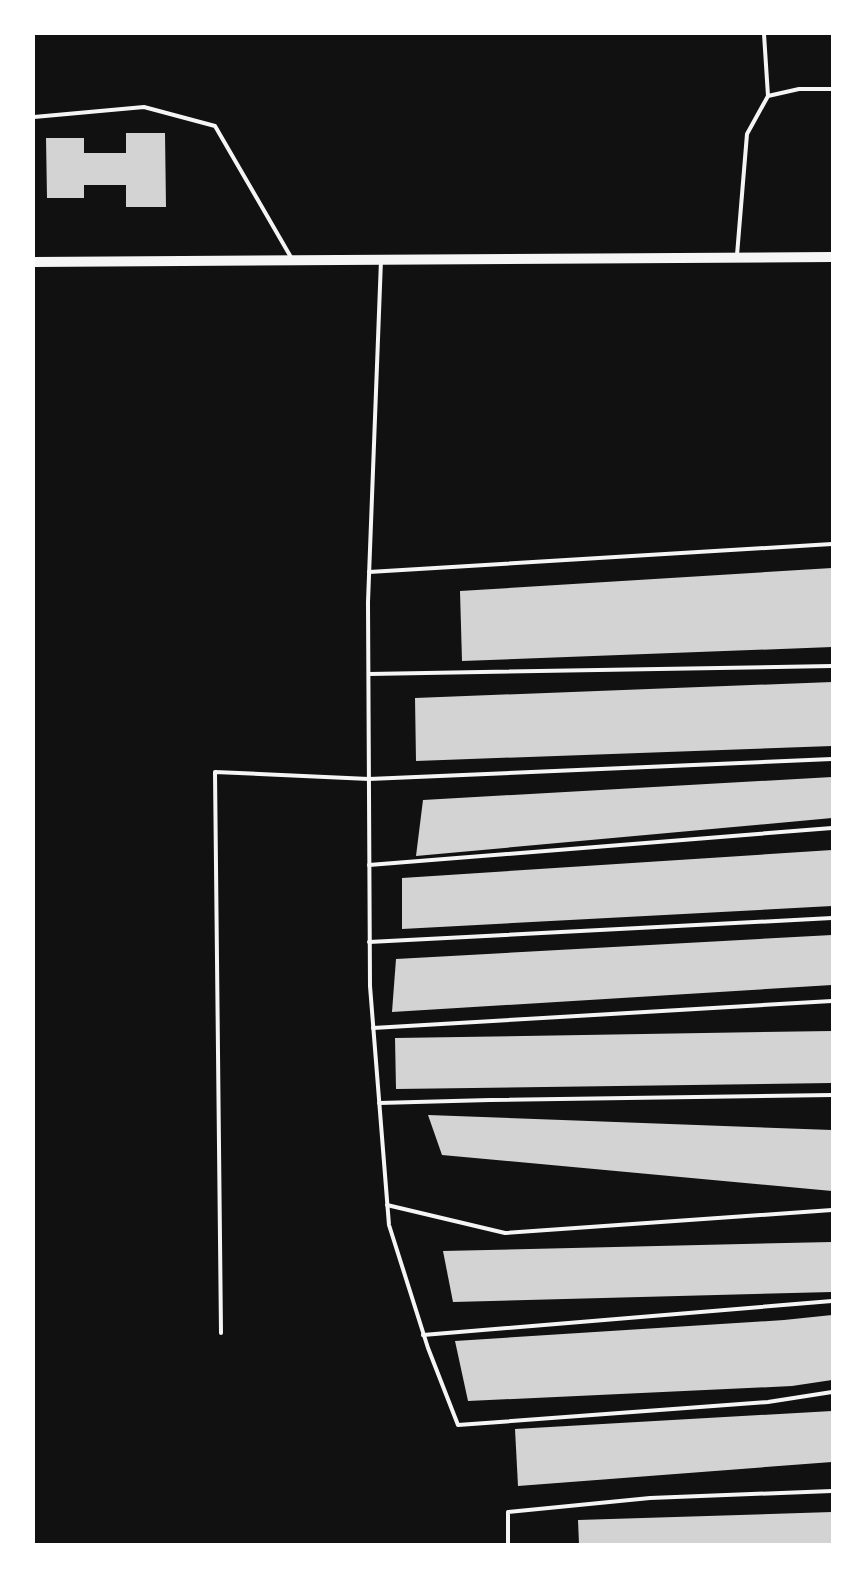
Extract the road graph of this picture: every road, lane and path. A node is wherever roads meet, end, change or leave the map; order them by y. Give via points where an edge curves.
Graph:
1 (764, 34) edge
2 (832, 89) edge
3 (768, 96) junction
4 (34, 117) edge
5 (832, 257) edge
6 (737, 258) junction
7 (380, 260) junction
8 (293, 261) junction
9 (34, 262) edge
10 (832, 544) edge
11 (369, 572) junction
12 (832, 666) edge
13 (369, 674) junction
14 (832, 759) edge
15 (369, 779) junction
16 (832, 828) edge
17 (369, 864) junction
18 (832, 918) edge
19 (369, 942) junction
20 (832, 1001) edge
21 (373, 1028) junction
22 (832, 1095) edge
23 (379, 1104) junction
24 (387, 1205) junction
25 (832, 1210) edge
26 (832, 1301) edge
27 (221, 1332) dead end
28 (423, 1335) junction
29 (832, 1392) edge
30 (832, 1491) edge
31 (508, 1544) edge

1 - 3 lane
2 - 3 lane via 800,89
3 - 6 lane via 747,134
4 - 8 lane via 144,107 215,126
5 - 6 main road
6 - 7 main road
7 - 8 main road
7 - 11 lane
8 - 9 main road
10 - 11 lane
11 - 13 lane
12 - 13 lane
13 - 15 lane
14 - 15 lane
15 - 17 lane
15 - 27 lane via 215,772
16 - 17 lane
17 - 19 lane
18 - 19 lane
19 - 21 lane
20 - 21 lane
21 - 23 lane
22 - 23 lane
23 - 24 lane
24 - 25 lane via 505,1233
24 - 28 lane via 389,1224
26 - 28 lane
28 - 29 lane via 458,1425 768,1402
30 - 31 lane via 650,1498 508,1512

